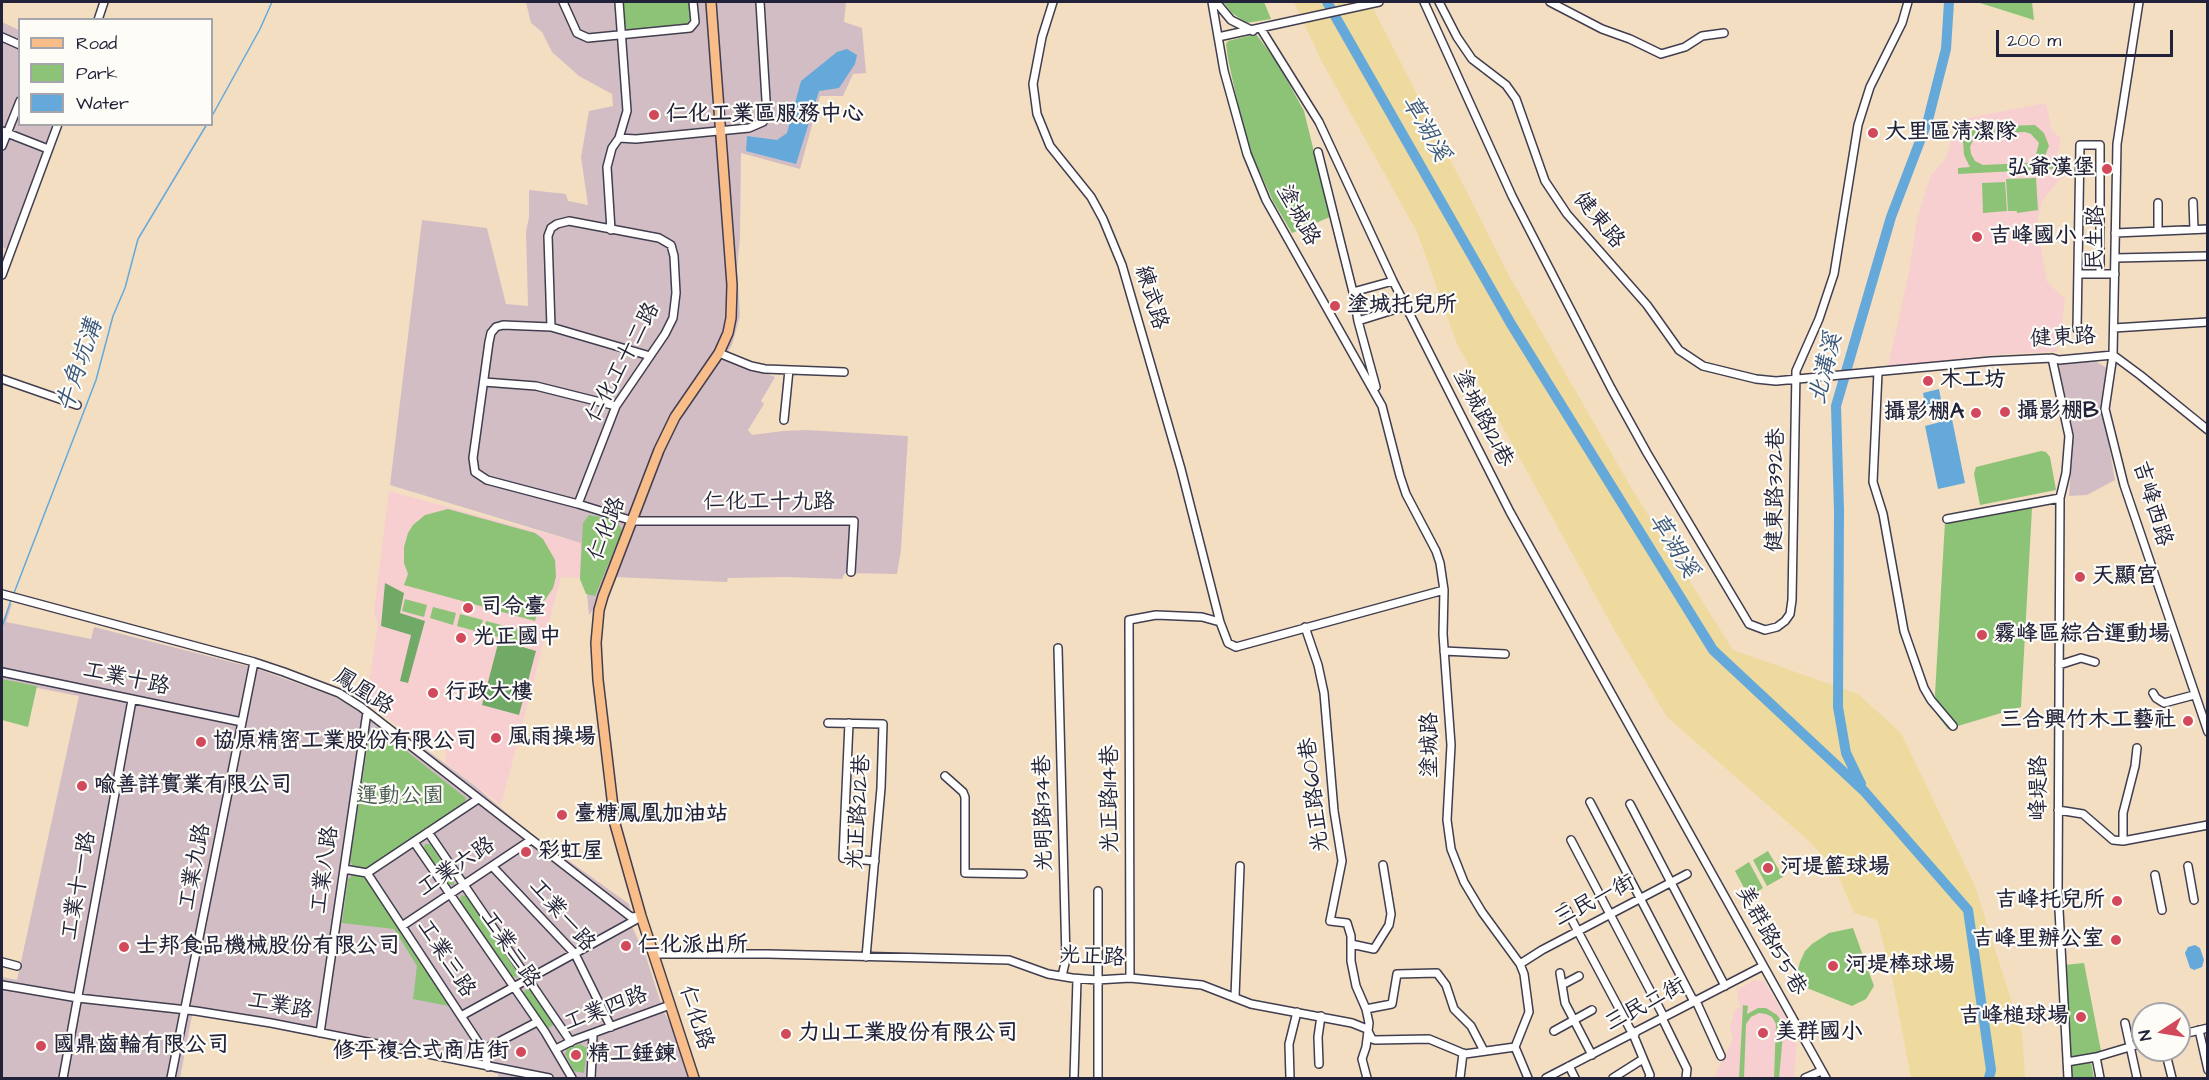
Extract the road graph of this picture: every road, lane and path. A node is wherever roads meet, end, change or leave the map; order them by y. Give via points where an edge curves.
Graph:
1 (104, 2) edge
2 (562, 2) edge
3 (619, 2) edge
4 (693, 2) edge
5 (711, 2) edge
6 (760, 2) edge
7 (1053, 2) edge
8 (1214, 2) edge
9 (1379, 2) edge
10 (1424, 2) edge
11 (1439, 2) edge
12 (1550, 2) edge
13 (1908, 2) edge
14 (2139, 2) edge
15 (99, 18) edge
16 (1259, 29) junction
17 (1724, 33) dead end
18 (622, 35) junction
19 (2, 37) edge
20 (1218, 38) junction
21 (18, 44) edge
22 (18, 105) edge
23 (57, 126) edge
24 (720, 130) junction
25 (4, 132) edge
26 (620, 138) junction
27 (2, 146) edge
28 (48, 149) junction
29 (1318, 152) dead end
30 (2193, 202) dead end
31 (2158, 203) dead end
32 (2194, 229) junction
33 (2208, 229) edge
34 (611, 230) junction
35 (2158, 231) junction
36 (2115, 233) junction
37 (2208, 256) edge
38 (2115, 258) junction
39 (2078, 274) junction
40 (2100, 274) junction
41 (2115, 274) junction
42 (2, 275) edge
43 (1393, 281) junction
44 (1353, 292) junction
45 (1406, 306) junction
46 (1358, 321) junction
47 (2208, 322) edge
48 (551, 327) junction
49 (2114, 328) junction
50 (2077, 329) dead end
51 (719, 353) junction
52 (2113, 355) junction
53 (650, 356) junction
54 (2052, 358) junction
55 (789, 370) junction
56 (844, 372) dead end
57 (1874, 372) junction
58 (2, 379) edge
59 (1799, 380) junction
60 (484, 382) junction
61 (1379, 398) junction
62 (77, 405) dead end
63 (616, 406) junction
64 (784, 420) dead end
65 (2208, 430) edge
66 (2060, 498) junction
67 (578, 504) junction
68 (1947, 519) dead end
69 (633, 521) junction
70 (851, 572) dead end
71 (1444, 590) junction
72 (4, 595) edge
73 (1220, 622) junction
74 (1305, 627) junction
75 (1058, 648) dead end
76 (1444, 651) junction
77 (1505, 654) dead end
78 (254, 662) junction
79 (2095, 662) dead end
80 (2059, 665) junction
81 (2, 672) edge
82 (2153, 693) dead end
83 (2194, 695) junction
84 (132, 700) junction
85 (367, 712) junction
86 (242, 722) junction
87 (828, 723) dead end
88 (849, 723) junction
89 (1953, 726) dead end
90 (2208, 732) edge
91 (2137, 748) dead end
92 (945, 776) dead end
93 (478, 799) junction
94 (1590, 802) dead end
95 (1630, 804) dead end
96 (2058, 810) junction
97 (1682, 821) joint
98 (2208, 825) edge
99 (428, 832) junction
100 (531, 840) junction
101 (1571, 840) dead end
102 (2123, 841) junction
103 (414, 842) junction
104 (875, 861) junction
105 (1383, 865) dead end
106 (492, 866) junction
107 (1240, 866) dead end
108 (2188, 866) dead end
109 (344, 869) junction
110 (367, 873) junction
111 (1023, 874) dead end
112 (1688, 874) dead end
113 (2155, 875) dead end
114 (1671, 884) junction
115 (464, 885) junction
116 (1098, 891) dead end
117 (450, 894) junction
118 (1641, 899) junction
119 (2194, 900) dead end
120 (1565, 907) dead end
121 (2162, 910) dead end
122 (1610, 914) junction
123 (641, 916) junction
124 (402, 926) junction
125 (1579, 930) junction
126 (1351, 944) junction
127 (575, 954) junction
128 (653, 954) junction
129 (866, 957) junction
130 (2, 962) edge
131 (1520, 964) junction
132 (17, 966) dead end
133 (1763, 966) junction
134 (1560, 973) dead end
135 (1062, 976) junction
136 (1579, 976) dead end
137 (1130, 978) junction
138 (528, 979) junction
139 (1077, 979) junction
140 (1099, 980) junction
141 (2, 985) edge
142 (1562, 985) junction
143 (1725, 986) junction
144 (513, 987) junction
145 (1235, 997) junction
146 (78, 998) junction
147 (1696, 1001) junction
148 (670, 1005) junction
149 (184, 1009) junction
150 (1366, 1009) junction
151 (1592, 1010) dead end
152 (1297, 1012) junction
153 (461, 1016) junction
154 (1321, 1016) junction
155 (1663, 1018) junction
156 (1574, 1020) junction
157 (537, 1022) junction
158 (2125, 1023) dead end
159 (611, 1027) junction
160 (2208, 1028) edge
161 (1367, 1029) junction
162 (2199, 1030) junction
163 (1554, 1031) dead end
164 (2191, 1032) edge
165 (320, 1033) junction
166 (1634, 1034) junction
167 (593, 1035) junction
168 (571, 1042) junction
169 (2129, 1046) junction
170 (1515, 1047) junction
171 (556, 1049) junction
172 (483, 1050) junction
173 (1484, 1051) junction
174 (1463, 1053) junction
175 (1592, 1055) junction
176 (1721, 1056) dead end
177 (2096, 1057) junction
178 (1643, 1059) junction
179 (2067, 1062) junction
180 (2168, 1062) edge
181 (1319, 1064) dead end
182 (1569, 1066) junction
183 (488, 1067) junction
184 (2208, 1070) edge
185 (1821, 1071) junction
186 (63, 1078) edge
187 (171, 1078) edge
188 (549, 1078) edge
189 (572, 1078) edge
190 (591, 1078) edge
191 (694, 1078) edge
192 (1074, 1078) edge
193 (1098, 1078) edge
194 (1290, 1078) edge
195 (1367, 1078) edge
196 (1460, 1078) edge
197 (1528, 1078) edge
198 (1546, 1078) edge
199 (1575, 1078) edge
200 (1613, 1078) edge
201 (1649, 1078) edge
202 (1686, 1078) edge
203 (1805, 1078) edge
204 (1826, 1078) edge
205 (2068, 1078) edge
206 (2100, 1078) edge
207 (2137, 1078) edge
208 (2172, 1078) edge

1 - 15 street
2 - 18 street via 579,35
3 - 18 street
4 - 18 street via 695,22 690,28
5 - 24 main road, 仁化路
6 - 24 street via 765,118 752,127
7 - 73 street, 練武路 via 1033,84 1037,114 1050,146 1091,197 1122,265
8 - 16 street via 1231,20
8 - 20 street
9 - 16 street
10 - 59 street, 健東路392巷 via 1512,196 1611,388 1749,624 1765,630 1785,621 1792,600
11 - 59 street, 健東路 via 1472,58 1506,85 1516,99 1545,181 1557,201 1647,305 1679,350 1703,366 1733,374 1776,381
12 - 17 street via 1661,54 1685,47 1702,36
13 - 59 street, 健東路392巷 via 1902,23 1870,87 1858,125 1834,273 1820,319 1796,371
14 - 36 street, 民生路 via 2117,144
16 - 20 street
16 - 43 street, 塗城路121巷 via 1319,122
18 - 26 street via 627,111
19 - 21 street
20 - 61 street, 塗城路 via 1241,140 1266,200
22 - 25 street
23 - 28 street
24 - 26 street
24 - 51 main road, 仁化路 via 732,307 728,333
25 - 27 street
25 - 28 street
26 - 34 street via 610,153 606,173
28 - 42 street
29 - 44 street, 塗城路
30 - 32 street
31 - 35 street
32 - 33 street
32 - 35 street
34 - 48 street, 仁化工十二路 via 569,221 551,228
34 - 53 street, 仁化工十二路 via 663,238 673,249 675,310
35 - 36 street
36 - 38 street, 民生路
37 - 38 street
38 - 41 street, 民生路
39 - 40 street
39 - 40 street via 2080,145 2100,145
39 - 50 street
40 - 41 street
41 - 49 street, 民生路
43 - 44 street
43 - 45 street, 塗城路121巷
44 - 46 street, 塗城路
45 - 46 street
45 - 97 street, 塗城路121巷 via 1510,513
46 - 61 street, 塗城路
47 - 49 street
48 - 53 street
48 - 60 street via 496,327 490,338
49 - 52 street, 民生路
51 - 55 street via 751,366
51 - 69 main road, 仁化路 via 671,425
52 - 54 street, 健東路
52 - 65 street
52 - 83 street, 吉峰西路 via 2105,409 2124,485
53 - 63 street, 仁化工十二路
54 - 57 street, 健東路
54 - 66 street, 峰堤路 via 2069,436
55 - 56 street
55 - 64 street
57 - 59 street, 健東路
57 - 89 street via 1873,482 1883,514 1904,631 1924,687
58 - 62 street
60 - 63 street via 536,386
60 - 67 street via 473,459 475,472 487,480
61 - 71 street, 塗城路 via 1406,494 1436,551
63 - 67 street, 仁化工十二路
66 - 68 street
66 - 80 street, 峰堤路
67 - 69 street
69 - 70 street, 仁化工十九路 via 855,521
69 - 123 main road, 仁化路 via 599,610 596,643 614,815
71 - 74 street, 練武路
71 - 76 street, 塗城路
72 - 78 street, 鳳凰路
73 - 74 street, 練武路 via 1228,643 1236,647
73 - 137 street, 光正路114巷 via 1202,617 1156,615 1129,620
74 - 126 street, 光正路60巷 via 1324,693 1342,861 1330,921 1347,923
75 - 135 street, 光明路134巷 via 1066,959
76 - 77 street
76 - 131 street, 塗城路 via 1451,746 1447,820 1451,849 1464,882
78 - 85 street, 鳳凰路 via 330,689
78 - 86 street, 工業九路
79 - 80 street via 2081,658
80 - 96 street, 峰堤路
81 - 84 street, 工業十路
82 - 83 street via 2164,703
83 - 90 street, 吉峰西路
84 - 86 street, 工業十路
84 - 146 street, 工業十一路
85 - 93 street, 鳳凰路
85 - 109 street, 工業八路
86 - 149 street, 工業九路
87 - 88 street, 光正路212巷
88 - 104 street via 843,858
88 - 104 street, 光正路212巷 via 883,724
91 - 102 street via 2123,813
92 - 111 street via 965,796 965,873
93 - 99 street
93 - 100 street, 鳳凰路
94 - 118 street
95 - 114 street
96 - 102 street via 2083,814 2113,840
96 - 179 street, 峰堤路
97 - 133 street, 美群路155巷
98 - 102 street
99 - 103 street
99 - 115 street, 工業二路
100 - 106 street, 工業六路
100 - 123 street, 鳳凰路 via 631,917
101 - 122 street
103 - 110 street
103 - 117 street, 工業二路
104 - 129 street, 光正路212巷
105 - 126 street via 1391,914 1389,925 1374,949
106 - 115 street, 工業六路
106 - 127 street, 工業一路
107 - 145 street
108 - 119 street
109 - 110 street
109 - 165 street, 工業八路
110 - 124 street, 工業三路
112 - 114 street, 三民一街
113 - 121 street
114 - 118 street, 三民一街
114 - 143 street
115 - 117 street, 工業六路
115 - 138 street, 工業二路
116 - 140 street
117 - 124 street, 工業六路
117 - 144 street, 工業二路
118 - 122 street, 三民一街
118 - 147 street
120 - 125 street
122 - 125 street, 三民一街
122 - 155 street
123 - 127 street
123 - 128 main road, 仁化路
124 - 153 street, 工業三路
125 - 131 street, 三民一街
125 - 166 street
126 - 150 street, 光正路60巷 via 1356,986
127 - 138 street
127 - 159 street, 工業一路
128 - 129 street, 光正路
128 - 148 main road, 仁化路
129 - 135 street, 光正路 via 1009,960
130 - 132 street
131 - 170 street, 塗城路 via 1529,1012
133 - 143 street, 三民二街
133 - 185 street, 美群路155巷
134 - 142 street
135 - 139 street, 光正路
136 - 142 street
137 - 140 street, 光正路
137 - 145 street, 光正路 via 1203,986
138 - 144 street
138 - 168 street, 工業二路
139 - 140 street, 光正路
139 - 192 street
140 - 193 street
141 - 146 street, 工業路
142 - 156 street
143 - 147 street, 三民二街
144 - 153 street
144 - 157 street, 工業二路
145 - 152 street, 光正路 via 1251,1004
146 - 149 street, 工業路
146 - 186 street, 工業十一路
147 - 155 street, 三民二街
147 - 176 street
148 - 159 street, 工業四路
148 - 191 main road, 仁化路
149 - 165 street, 工業路
149 - 187 street, 工業九路
150 - 161 street, 光正路60巷
150 - 173 street via 1392,1004 1397,974 1437,973 1446,985 1454,1009 1471,1026
151 - 156 street
152 - 154 street, 光正路
152 - 194 street via 1288,1044
153 - 172 street, 工業三路
154 - 161 street, 光正路
154 - 181 street
155 - 166 street, 三民二街
155 - 202 street via 1687,1069
156 - 163 street
156 - 175 street
157 - 171 street, 工業二路
157 - 172 street
158 - 169 street
159 - 167 street, 工業四路
160 - 162 street
161 - 174 street, 光正路 via 1375,1040 1429,1040
161 - 195 street, 光正路60巷 via 1362,1063
162 - 164 street
162 - 184 street
165 - 183 street, 工業路
166 - 175 street, 三民二街
166 - 178 street
167 - 168 street, 工業四路
167 - 190 street
168 - 171 street, 工業四路
169 - 177 street
169 - 207 street
170 - 173 street, 光正路
170 - 197 street
171 - 189 street, 工業二路
172 - 183 street, 工業三路
173 - 174 street, 光正路
174 - 196 street
175 - 182 street, 三民二街
177 - 179 street
177 - 206 street
178 - 200 street
178 - 201 street
179 - 205 street, 峰堤路
180 - 208 street
182 - 198 street, 三民二街
182 - 199 street
183 - 188 street, 工業路
185 - 203 street
185 - 204 street, 美群路155巷

